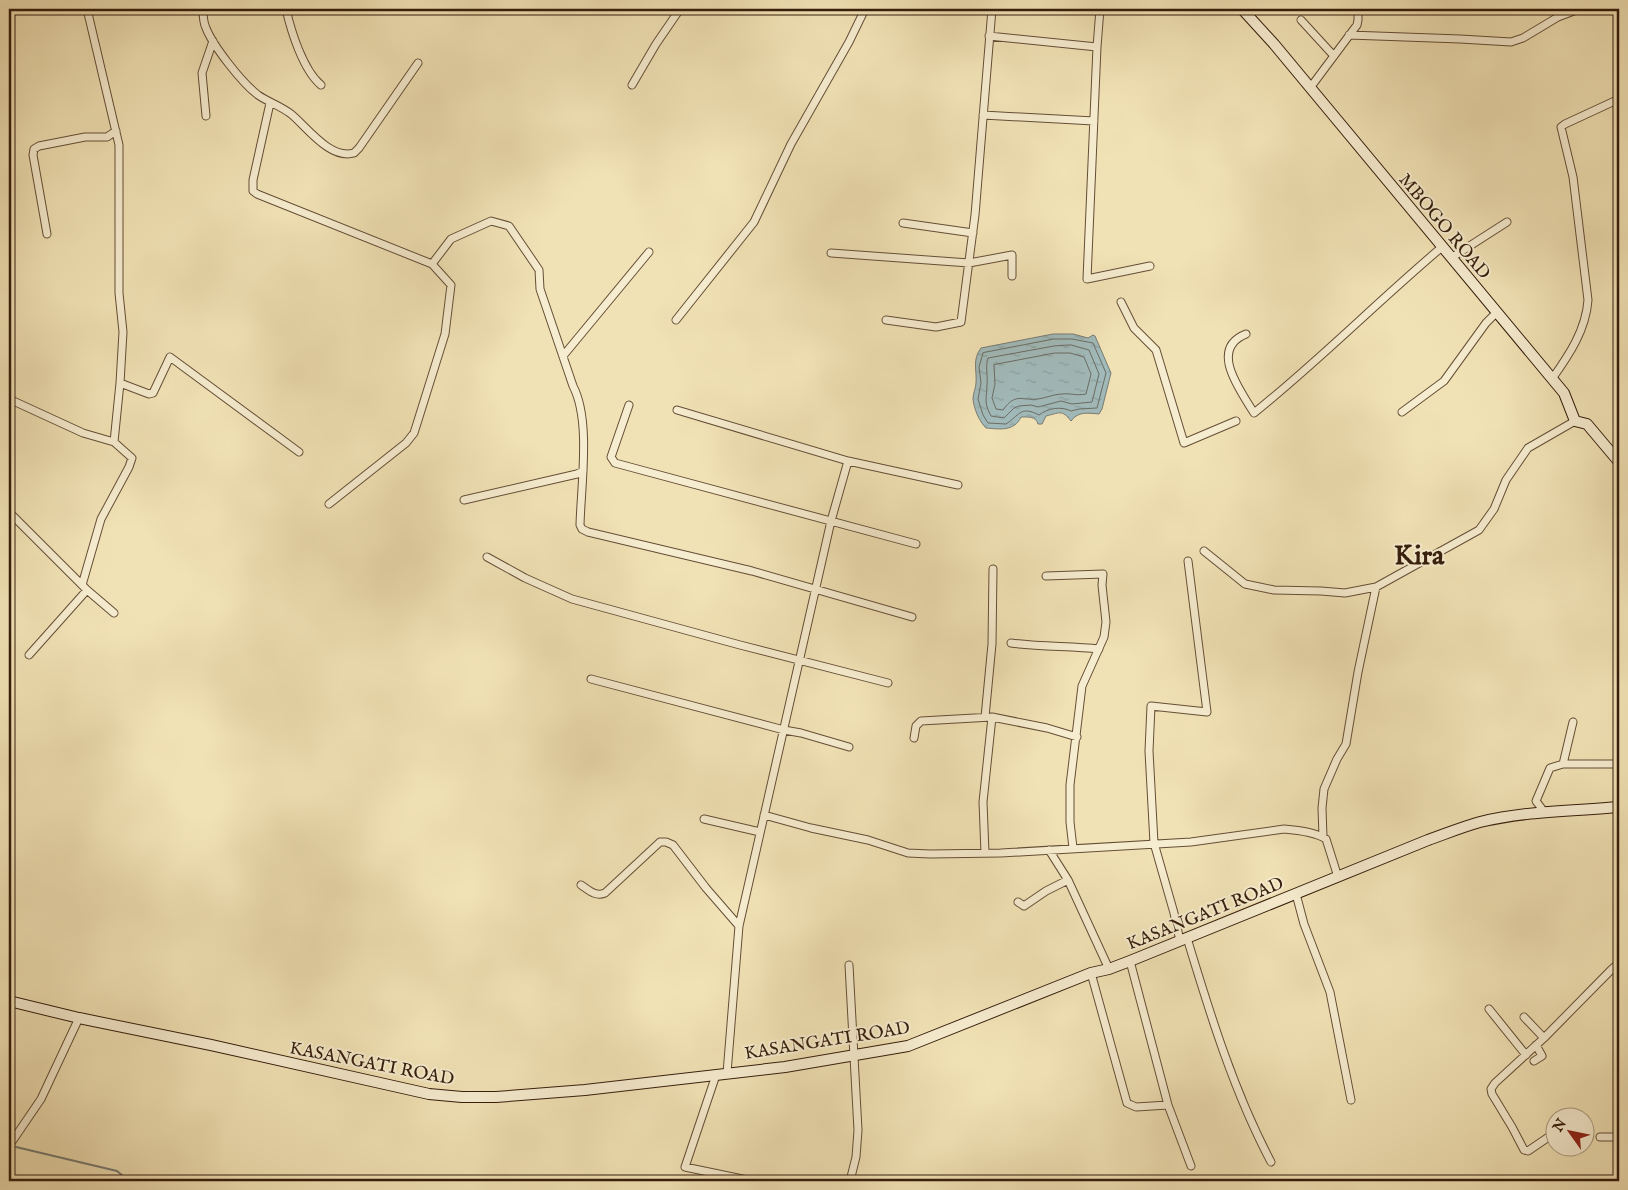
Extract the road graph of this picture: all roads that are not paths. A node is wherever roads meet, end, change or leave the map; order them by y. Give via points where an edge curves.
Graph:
1 (87, 9) edge
2 (203, 9) edge
3 (286, 9) edge
4 (680, 9) edge
5 (865, 9) edge
6 (992, 9) edge
7 (1100, 9) edge
8 (1242, 9) edge
9 (1358, 9) edge
10 (1579, 9) edge
11 (1301, 20) dead end
12 (1349, 35) junction
13 (989, 36) junction
14 (213, 40) junction
15 (1097, 47) junction
16 (1334, 56) junction
17 (418, 64) dead end
18 (321, 85) dead end
19 (632, 85) dead end
20 (1310, 88) junction
21 (1619, 100) edge
22 (270, 103) junction
23 (983, 114) junction
24 (206, 116) dead end
25 (1094, 121) junction
26 (116, 131) junction
27 (903, 222) dead end
28 (1507, 222) dead end
29 (973, 233) junction
30 (47, 234) dead end
31 (1442, 247) junction
32 (649, 252) dead end
33 (831, 253) dead end
34 (1450, 258) junction
35 (969, 263) junction
36 (432, 264) junction
37 (1150, 266) dead end
38 (1012, 276) dead end
39 (1121, 302) dead end
40 (1496, 313) junction
41 (676, 320) dead end
42 (886, 320) dead end
43 (1246, 334) dead end
44 (563, 356) junction
45 (1552, 379) junction
46 (120, 383) junction
47 (9, 398) edge
48 (628, 405) dead end
49 (677, 410) dead end
50 (1402, 412) dead end
51 (1236, 421) dead end
52 (1575, 421) junction
53 (114, 442) junction
54 (299, 452) dead end
55 (848, 461) junction
56 (1619, 462) edge
57 (583, 471) junction
58 (958, 485) dead end
59 (464, 500) dead end
60 (330, 504) dead end
61 (9, 512) edge
62 (831, 521) junction
63 (916, 544) dead end
64 (1204, 551) dead end
65 (488, 557) dead end
66 (1188, 561) dead end
67 (993, 569) dead end
68 (1046, 576) dead end
69 (84, 587) junction
70 (1376, 587) junction
71 (815, 590) junction
72 (114, 613) dead end
73 (912, 617) dead end
74 (1011, 642) dead end
75 (1099, 649) junction
76 (29, 655) dead end
77 (799, 660) junction
78 (591, 679) dead end
79 (888, 683) dead end
80 (989, 717) junction
81 (1574, 722) dead end
82 (784, 730) junction
83 (1077, 737) junction
84 (914, 738) dead end
85 (849, 748) dead end
86 (1562, 764) junction
87 (1619, 764) edge
88 (1619, 807) edge
89 (1545, 813) junction
90 (764, 816) junction
91 (704, 819) dead end
92 (760, 832) junction
93 (1323, 837) junction
94 (1154, 843) junction
95 (1073, 848) junction
96 (1050, 850) junction
97 (985, 853) junction
98 (1338, 877) junction
99 (1068, 880) junction
100 (581, 885) dead end
101 (1296, 894) junction
102 (1018, 902) dead end
103 (739, 926) junction
104 (1183, 940) junction
105 (1130, 961) junction
106 (1619, 964) edge
107 (849, 965) dead end
108 (1109, 969) junction
109 (1091, 973) junction
110 (9, 1001) edge
111 (1489, 1009) dead end
112 (1524, 1017) dead end
113 (79, 1018) junction
114 (1544, 1038) junction
115 (1536, 1045) junction
116 (1526, 1054) junction
117 (855, 1055) junction
118 (1534, 1061) dead end
119 (721, 1074) junction
120 (1351, 1100) dead end
121 (1168, 1105) junction
122 (1600, 1137) dead end
123 (1619, 1137) edge
124 (1546, 1139) edge
125 (9, 1146) edge
126 (1271, 1162) dead end
127 (1191, 1166) dead end
128 (752, 1181) edge
129 (850, 1181) edge

1 - 26 street
2 - 14 street via 206,29
3 - 18 street via 307,66
4 - 19 street
5 - 41 street via 850,42 791,144 754,222
6 - 13 street
7 - 15 street
8 - 20 street, MBOGO ROAD
9 - 12 street via 1358,20
10 - 12 street via 1511,42
11 - 16 street
12 - 16 street
13 - 15 street
13 - 23 street
14 - 22 street via 244,83
14 - 24 street via 202,73
15 - 25 street
16 - 20 street
17 - 22 street via 351,154 325,147 290,114
20 - 31 street, MBOGO ROAD
21 - 45 street via 1561,127 1572,177 1588,300 1581,332
22 - 36 street via 253,190
23 - 25 street
23 - 29 street
25 - 37 street via 1087,279
26 - 30 street via 111,136 34,149
26 - 46 street via 120,160
27 - 29 street
28 - 34 street
29 - 35 street
31 - 34 street, MBOGO ROAD
31 - 43 street via 1254,413 1228,361 1233,344
32 - 44 street
33 - 35 street
34 - 40 street, MBOGO ROAD
35 - 38 street via 1012,255
35 - 42 street via 961,322 936,327
36 - 44 street via 451,239 491,222 509,226 539,270 540,289
36 - 60 street via 451,285 445,334 414,433
39 - 51 street via 1134,328 1156,350 1184,443
40 - 45 street, MBOGO ROAD
40 - 50 street via 1444,381
44 - 57 street via 580,397
45 - 52 street, MBOGO ROAD via 1564,393
46 - 53 street
46 - 54 street via 153,393 170,357
47 - 53 street via 83,433
48 - 62 street via 612,456 615,463
49 - 55 street
52 - 56 street via 1588,424
52 - 70 street via 1528,448 1479,530
53 - 69 street via 130,454 132,461 101,519
55 - 58 street
55 - 62 street
57 - 59 street
57 - 71 street via 580,525 584,530 752,571
61 - 69 street
62 - 63 street
62 - 71 street
64 - 70 street via 1244,584 1274,590 1344,594
65 - 77 street via 572,599
66 - 94 street via 1207,712 1151,706 1149,751
67 - 80 street
68 - 75 street via 1103,574 1106,622
69 - 72 street
69 - 76 street
70 - 93 street via 1346,744 1324,789
71 - 73 street
71 - 77 street
74 - 75 street
75 - 83 street via 1082,686
77 - 79 street
77 - 82 street
78 - 82 street
80 - 83 street
80 - 84 street via 921,721 916,726
80 - 97 street via 983,802
81 - 86 street
82 - 85 street
82 - 90 street
83 - 95 street via 1070,785
86 - 87 street
86 - 89 street via 1550,768 1536,800
88 - 89 street, KASANGATI ROAD
89 - 98 street, KASANGATI ROAD via 1471,825
90 - 92 street
90 - 97 street via 908,852
91 - 92 street
92 - 103 street
93 - 94 street via 1284,829 1191,842
93 - 98 street
94 - 95 street
94 - 104 street
95 - 96 street
96 - 97 street
96 - 99 street
98 - 101 street, KASANGATI ROAD
99 - 102 street via 1024,906
99 - 108 street
100 - 103 street via 594,894 605,893 660,842 666,842 673,845
101 - 104 street, KASANGATI ROAD
101 - 120 street via 1330,992
103 - 119 street
104 - 105 street, KASANGATI ROAD
104 - 126 street via 1221,1046
105 - 108 street, KASANGATI ROAD
105 - 121 street
106 - 114 street
107 - 117 street
108 - 109 street, KASANGATI ROAD
109 - 117 street, KASANGATI ROAD via 908,1046
109 - 121 street via 1127,1103 1136,1107
110 - 113 street, KASANGATI ROAD
111 - 116 street
112 - 114 street
113 - 119 street, KASANGATI ROAD via 429,1094 462,1097 585,1090
113 - 125 street via 41,1098
114 - 115 street
115 - 116 street
115 - 118 street via 1542,1056
116 - 124 street via 1493,1085 1492,1094 1524,1150 1528,1151
117 - 119 street, KASANGATI ROAD
117 - 129 street via 858,1130
119 - 128 street via 685,1167
121 - 127 street
122 - 123 street

